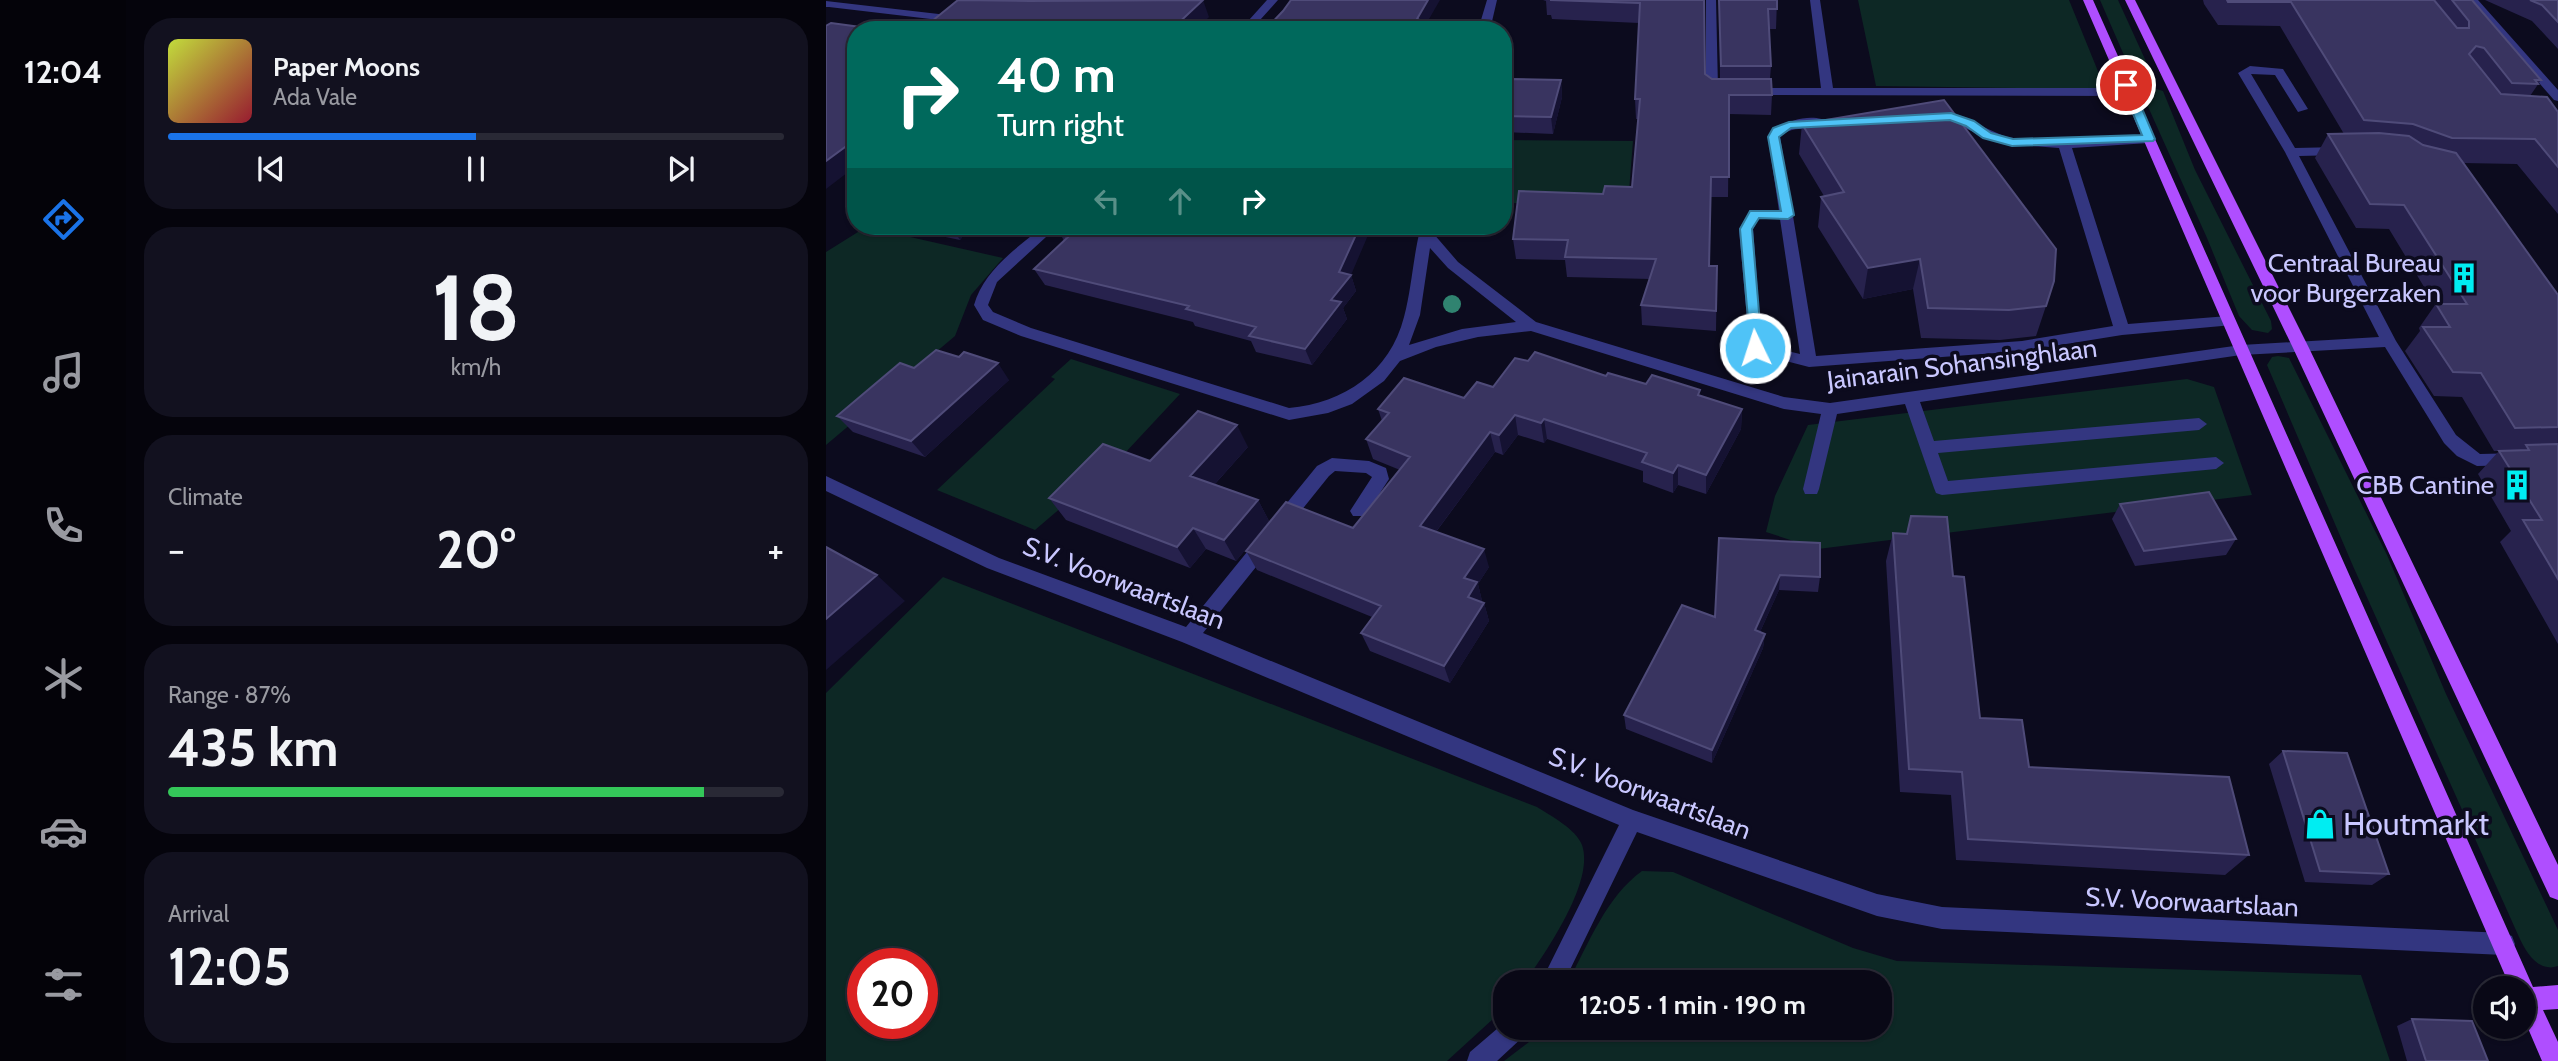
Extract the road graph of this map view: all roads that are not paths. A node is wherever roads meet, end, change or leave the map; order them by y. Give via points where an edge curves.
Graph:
1 (1273, 0) edge
2 (1492, 0) edge
3 (1710, 0) edge
4 (1815, 0) edge
5 (2088, 0) edge
6 (2130, 0) edge
7 (2472, 0) edge
8 (830, 3) edge
9 (956, 19) edge
10 (1253, 21) edge
11 (1486, 21) edge
12 (1828, 92) junction
13 (2130, 92) junction
14 (2558, 97) edge
15 (2302, 109) dead end
16 (1924, 118) edge
17 (1843, 122) edge
18 (2149, 139) junction
19 (2064, 143) junction
20 (2353, 151) edge
21 (2291, 152) junction
22 (1788, 215) junction
23 (1041, 235) edge
24 (1426, 235) edge
25 (1431, 235) edge
26 (2228, 321) junction
27 (1531, 326) junction
28 (2122, 330) junction
29 (2389, 342) junction
30 (2301, 348) junction
31 (2241, 350) junction
32 (1396, 357) junction
33 (1809, 362) junction
34 (1911, 399) junction
35 (1830, 409) junction
36 (2199, 424) dead end
37 (1929, 448) junction
38 (2558, 458) edge
39 (2216, 463) dead end
40 (826, 483) edge
41 (1811, 489) dead end
42 (1359, 511) dead end
43 (1189, 636) junction
44 (1632, 820) junction
45 (2558, 889) edge
46 (2504, 944) junction
47 (1558, 970) edge
48 (2518, 976) edge
49 (2558, 997) edge
50 (2536, 998) edge
51 (2536, 1018) edge
52 (1502, 1040) edge
53 (1479, 1061) edge
54 (2554, 1061) edge

1 - 10 street
2 - 11 street
3 - 12 street via 1712,92
4 - 12 street
5 - 13 main road
6 - 30 main road
7 - 14 street
8 - 9 street
12 - 13 street
13 - 18 main road
15 - 21 street via 2279,72 2244,73
16 - 19 street via 1951,117 2012,142
17 - 22 street via 1789,125 1777,130 1773,137
18 - 19 street
18 - 26 main road
19 - 28 street
20 - 21 street
21 - 29 street
22 - 33 street
22 - 33 street via 1755,214 1746,229 1755,348
23 - 32 street via 986,287 981,305 988,316 1289,414 1337,406 1382,374
24 - 32 street via 1409,328
25 - 27 street via 1453,265
26 - 28 street
26 - 31 main road
27 - 32 street via 1468,331 1430,341
27 - 35 street, Jainarain Sohansinghlaan via 1784,403
28 - 33 street via 2022,346
29 - 30 street, Jainarain Sohansinghlaan
29 - 38 street via 2463,452 2477,460
30 - 31 street, Jainarain Sohansinghlaan
30 - 45 main road
31 - 34 street, Jainarain Sohansinghlaan
31 - 46 main road
34 - 35 street, Jainarain Sohansinghlaan
34 - 37 street
35 - 41 street
36 - 37 street
37 - 39 street via 1942,488
40 - 43 street, S.V. Voorwaartslaan via 993,563
42 - 43 street via 1381,479 1380,473 1369,467 1332,464
43 - 44 street, S.V. Voorwaartslaan
44 - 46 street, S.V. Voorwaartslaan via 1878,905 1942,918
44 - 47 street
46 - 48 main road
49 - 50 main road
51 - 54 main road
52 - 53 street

